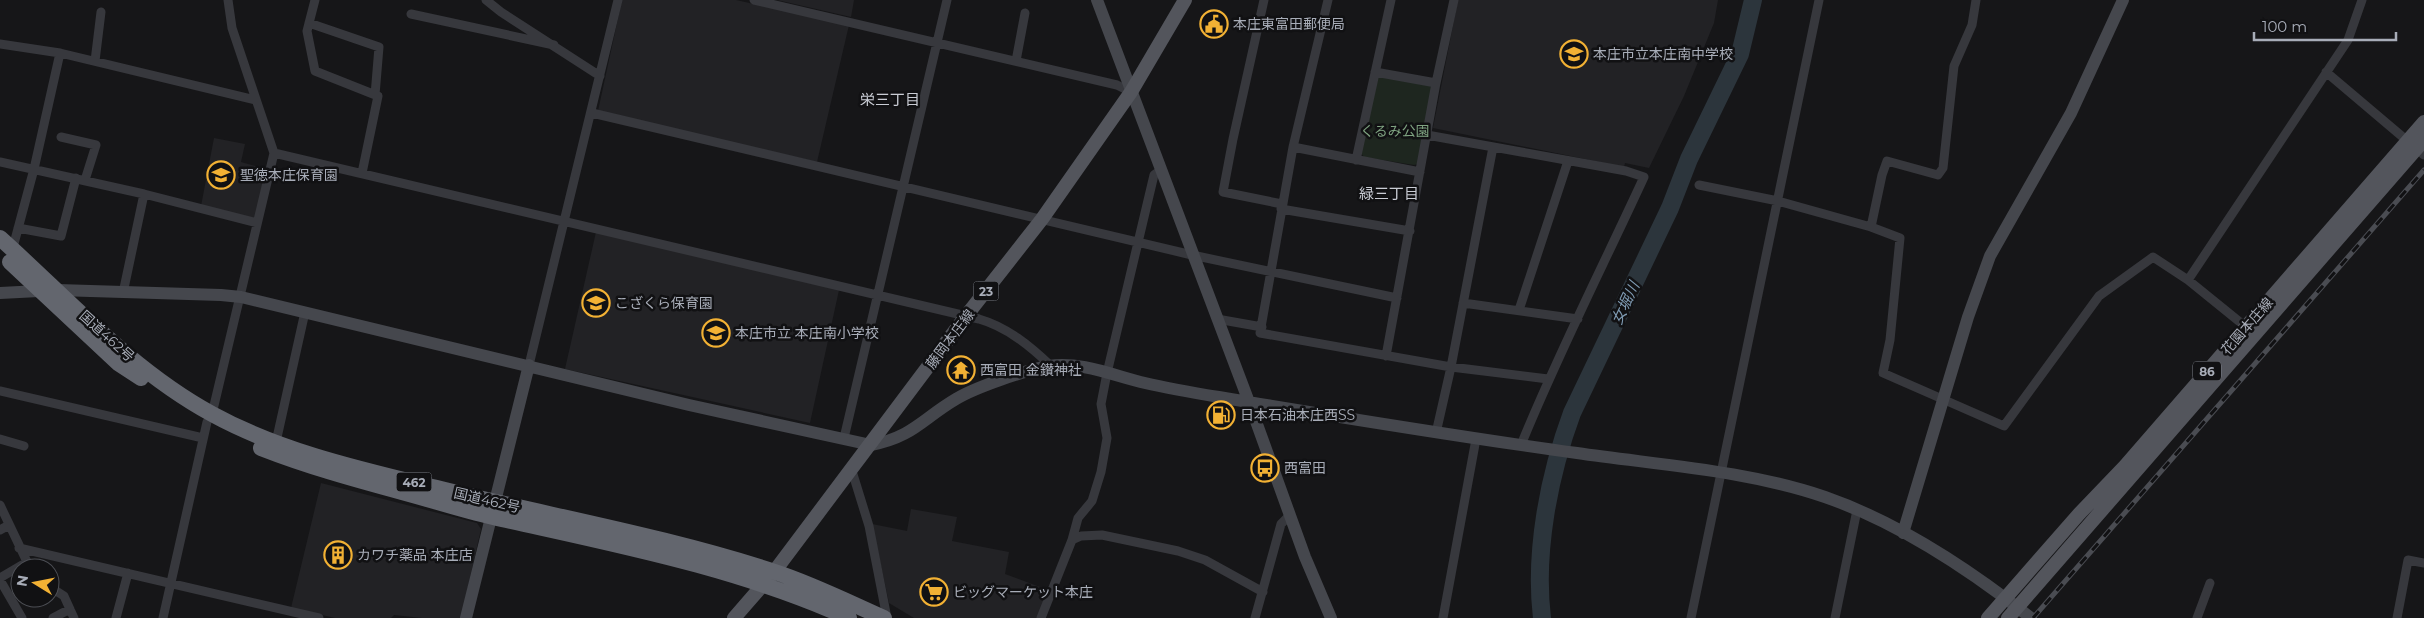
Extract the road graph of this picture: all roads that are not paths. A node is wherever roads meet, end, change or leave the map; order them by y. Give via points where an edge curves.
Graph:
1 (228, 0) edge
2 (315, 0) edge
3 (486, 0) edge
4 (618, 0) edge
5 (754, 0) edge
6 (947, 0) edge
7 (1097, 0) edge
8 (1184, 0) edge
9 (1264, 0) edge
10 (1328, 0) edge
11 (1391, 0) edge
12 (1454, 0) edge
13 (1819, 0) edge
14 (1976, 0) edge
15 (2123, 0) edge
16 (2362, 0) edge
17 (101, 12) dead end
18 (1025, 13) dead end
19 (411, 14) dead end
20 (309, 23) junction
21 (0, 44) edge
22 (937, 44) junction
23 (554, 46) junction
24 (60, 53) junction
25 (95, 61) junction
26 (1016, 61) junction
27 (1375, 72) junction
28 (2326, 72) junction
29 (600, 76) junction
30 (1436, 83) junction
31 (1131, 92) junction
32 (375, 95) junction
33 (255, 100) junction
34 (592, 113) junction
35 (2424, 122) edge
36 (1427, 134) junction
37 (61, 137) dead end
38 (2418, 146) edge
39 (1293, 147) junction
40 (1493, 147) junction
41 (274, 153) junction
42 (1356, 160) junction
43 (1568, 161) junction
44 (0, 162) edge
45 (34, 169) junction
46 (1160, 170) junction
47 (1420, 172) junction
48 (362, 173) junction
49 (80, 179) junction
50 (1699, 185) dead end
51 (902, 186) junction
52 (144, 194) junction
53 (1778, 202) junction
54 (1282, 207) junction
55 (1042, 219) junction
56 (566, 221) junction
57 (257, 224) junction
58 (1871, 227) junction
59 (18, 228) junction
60 (1410, 231) junction
61 (0, 238) edge
62 (1139, 243) junction
63 (7, 254) edge
64 (1192, 256) junction
65 (1270, 271) junction
66 (2188, 280) junction
67 (40, 290) junction
68 (58, 290) junction
69 (0, 293) edge
70 (123, 293) junction
71 (877, 294) junction
72 (241, 297) junction
73 (1397, 298) junction
74 (1464, 303) junction
75 (1519, 310) junction
76 (305, 312) junction
77 (966, 316) junction
78 (1217, 319) junction
79 (1578, 319) junction
80 (1262, 327) junction
81 (2246, 327) junction
82 (1386, 356) junction
83 (529, 365) junction
84 (1051, 366) junction
85 (1451, 367) junction
86 (1106, 373) junction
87 (1548, 379) junction
88 (0, 391) edge
89 (1943, 399) junction
90 (1249, 402) junction
91 (207, 425) junction
92 (1436, 433) junction
93 (844, 438) junction
94 (0, 439) edge
95 (1476, 439) junction
96 (276, 442) junction
97 (871, 445) junction
98 (1521, 445) junction
99 (24, 446) dead end
100 (852, 471) junction
101 (1722, 474) junction
102 (0, 505) edge
103 (493, 509) junction
104 (1856, 510) junction
105 (1290, 515) junction
106 (9, 525) junction
107 (0, 530) edge
108 (1902, 533) junction
109 (1072, 540) junction
110 (20, 548) junction
111 (25, 558) edge
112 (2424, 563) edge
113 (774, 572) junction
114 (128, 573) junction
115 (0, 579) edge
116 (171, 583) junction
117 (2210, 583) dead end
118 (764, 585) junction
119 (1263, 592) junction
120 (60, 593) edge
121 (2006, 598) junction
122 (70, 608) junction
123 (2013, 613) edge
124 (22, 618) edge
125 (53, 618) edge
126 (74, 618) edge
127 (116, 618) edge
128 (163, 618) edge
129 (319, 618) edge
130 (466, 618) edge
131 (734, 618) edge
132 (849, 618) edge
133 (886, 618) edge
134 (1042, 618) edge
135 (1255, 618) edge
136 (1331, 618) edge
137 (1443, 618) edge
138 (1691, 618) edge
139 (1835, 618) edge
140 (1988, 618) edge
141 (2031, 618) edge
142 (2197, 618) edge
143 (2397, 618) edge

1 - 33 street via 232,28
2 - 20 street
3 - 23 street
4 - 29 street
5 - 22 street
6 - 22 street
7 - 31 street
8 - 31 main road, 藤岡本庄線 / 23
9 - 54 street via 1224,192
10 - 39 street
11 - 27 street
12 - 30 street
13 - 53 street
14 - 58 street via 1972,25 1954,66 1944,168 1938,175 1888,161
15 - 89 street via 2071,113 1990,256
16 - 28 street via 2348,40
17 - 25 street
18 - 26 street
19 - 23 street
20 - 32 street via 307,31 315,71
20 - 32 street via 379,47
21 - 24 street
22 - 26 street
22 - 51 street
23 - 29 street
24 - 25 street
24 - 45 street
25 - 33 street
26 - 31 street via 1117,85
27 - 30 street
27 - 42 street
28 - 38 street
28 - 66 street
29 - 34 street
30 - 36 street
31 - 46 street
31 - 55 main road, 藤岡本庄線 / 23
32 - 48 street via 378,96
33 - 41 street
34 - 51 street
34 - 56 street
35 - 38 main road, 花園本庄線 / 86
36 - 40 street
36 - 47 street
37 - 49 street via 96,145
38 - 81 main road, 花園本庄線 / 86
38 - 123 main road, 花園本庄線 / 86
39 - 42 street
39 - 54 street
40 - 43 street
40 - 74 street
41 - 48 street
41 - 57 street
42 - 47 street
43 - 75 street
43 - 79 street via 1644,177
44 - 45 street
45 - 49 street
45 - 59 street
46 - 62 street via 1154,175
46 - 64 street
47 - 60 street
48 - 56 street
49 - 52 street
49 - 59 street via 62,236
50 - 53 street
51 - 55 street
51 - 71 street
52 - 57 street
52 - 70 street
53 - 58 street
53 - 101 street
54 - 60 street
54 - 65 street
55 - 62 street
55 - 77 main road, 藤岡本庄線 / 23
56 - 71 street
56 - 83 street
57 - 72 street
58 - 89 street via 1900,238 1890,340 1883,373
59 - 63 street
60 - 73 street
61 - 63 highway, 国道462号 / 462
62 - 64 street
62 - 86 street
63 - 67 highway, 国道462号 / 462
63 - 68 highway, 国道462号 / 462
64 - 65 street
64 - 78 street
65 - 73 street
65 - 80 street
66 - 81 street
66 - 89 street via 2153,257 2099,296 2004,426
67 - 68 street
67 - 69 street
67 - 91 highway, 国道462号 / 462 via 118,363
68 - 70 street
68 - 91 highway, 国道462号 / 462
70 - 72 street
71 - 77 street
71 - 93 street
72 - 76 street
72 - 91 street
73 - 82 street
74 - 75 street
74 - 85 street
75 - 79 street
76 - 83 street
76 - 96 street
77 - 84 street via 1008,332 1030,346
77 - 97 main road, 藤岡本庄線 / 23
78 - 80 street
78 - 90 street
79 - 87 street
80 - 82 street via 1260,333
81 - 121 main road, 花園本庄線 / 86
82 - 85 street
83 - 93 street via 690,405
83 - 103 street
84 - 86 street
84 - 97 street via 957,398 905,436
85 - 87 street
85 - 92 street
86 - 90 street via 1147,384
86 - 109 street via 1100,404 1107,438 1101,472 1092,502 1078,518
87 - 98 street
88 - 91 street
89 - 108 street
90 - 92 street
90 - 105 street
91 - 96 highway, 国道462号 / 462
91 - 103 highway, 国道462号 / 462 via 302,464
91 - 116 street
92 - 95 street
93 - 97 street
94 - 99 street
95 - 98 street
95 - 137 street
96 - 103 highway, 国道462号 / 462
97 - 100 main road, 藤岡本庄線 / 23
98 - 101 street
100 - 113 main road, 藤岡本庄線 / 23
100 - 133 street via 869,526
101 - 104 street via 1795,488
101 - 138 street
102 - 106 street
103 - 113 highway, 国道462号 / 462 via 666,542
103 - 118 highway, 国道462号 / 462
103 - 130 street
104 - 108 street
104 - 139 street
105 - 119 street via 1281,524
105 - 136 street
106 - 107 street
106 - 110 street
108 - 121 street
109 - 119 street via 1102,535 1178,551 1205,560
109 - 134 street
110 - 111 street
110 - 114 street
112 - 143 street via 2408,560
113 - 118 main road, 藤岡本庄線 / 23
113 - 133 highway, 国道462号 / 462
114 - 116 street
114 - 127 street
115 - 124 street
116 - 128 street
116 - 129 street
117 - 142 street
118 - 131 main road, 藤岡本庄線 / 23
118 - 132 highway, 国道462号 / 462
119 - 135 street
120 - 122 street
121 - 123 street
121 - 140 main road, 花園本庄線 / 86
122 - 125 street
122 - 126 street
123 - 141 street

